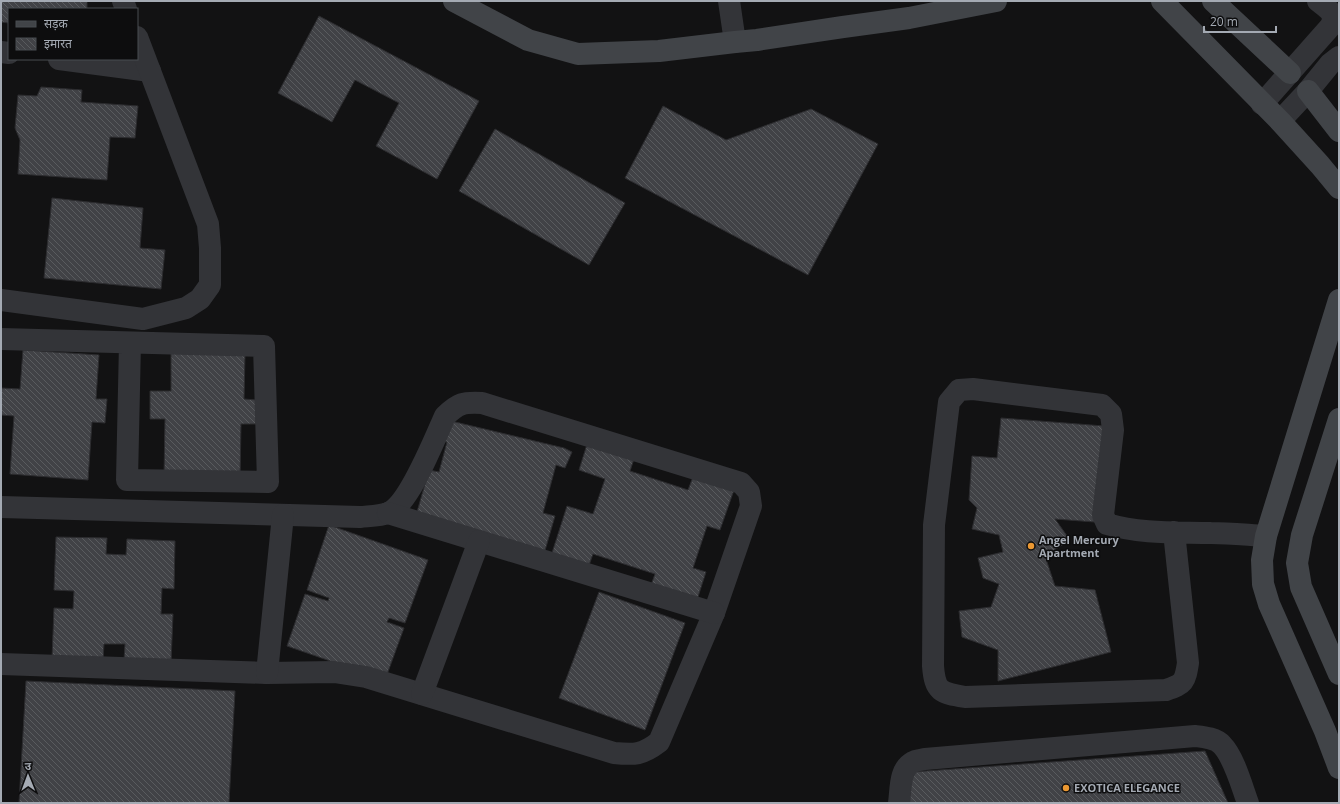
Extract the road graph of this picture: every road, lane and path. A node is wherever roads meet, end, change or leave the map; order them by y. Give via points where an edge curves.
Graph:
1 (454, 1) edge
2 (729, 1) edge
3 (996, 1) edge
4 (1162, 1) edge
5 (1213, 1) edge
6 (1318, 1) edge
7 (906, 9) edge
8 (138, 40) edge
9 (735, 42) junction
10 (1339, 56) edge
11 (67, 60) edge
12 (150, 71) junction
13 (1290, 73) junction
14 (1308, 91) junction
15 (1262, 104) junction
16 (1280, 121) junction
17 (1339, 131) edge
18 (1339, 188) edge
19 (1, 300) edge
20 (1339, 300) edge
21 (1, 339) edge
22 (130, 343) junction
23 (1339, 419) edge
24 (1, 507) edge
25 (388, 513) junction
26 (283, 515) junction
27 (1174, 532) junction
28 (1266, 536) junction
29 (480, 541) junction
30 (714, 613) junction
31 (1, 664) edge
32 (267, 673) junction
33 (1339, 674) edge
34 (422, 694) junction
35 (1339, 768) edge
36 (899, 803) edge
37 (1248, 803) edge

1 - 9 street via 528,40 578,54 659,51
2 - 9 street
3 - 7 street
4 - 15 street
5 - 13 street
6 - 13 street via 1331,11 1333,22
7 - 9 street via 843,26
8 - 12 street
10 - 14 street
11 - 12 street
12 - 19 street via 208,224 210,285 200,299 186,308 143,319
13 - 14 street
13 - 15 street
14 - 16 street
14 - 17 street
15 - 16 street
16 - 18 street
20 - 28 street
21 - 22 street
22 - 22 street via 127,480 268,482 264,346
23 - 33 street via 1302,535 1297,563 1301,587
24 - 26 street
25 - 26 street via 360,517
25 - 29 street
25 - 30 street via 402,502 412,488 445,416 466,402 482,403 741,482 749,492 751,506
26 - 32 street
27 - 27 street via 1146,532 1107,524 1103,515 1113,430 1111,414 1102,405 973,389 958,390 949,402 934,526 934,681 944,693 965,697 1166,690 1178,686 1186,677 1188,663
27 - 28 street
28 - 35 street via 1262,560 1263,584 1269,604
29 - 30 street
29 - 34 street
30 - 34 street via 659,742 648,751 630,755 614,753
31 - 32 street
32 - 34 street via 334,672
36 - 37 street via 903,776 906,767 913,761 1195,736 1209,738 1221,744 1230,757

